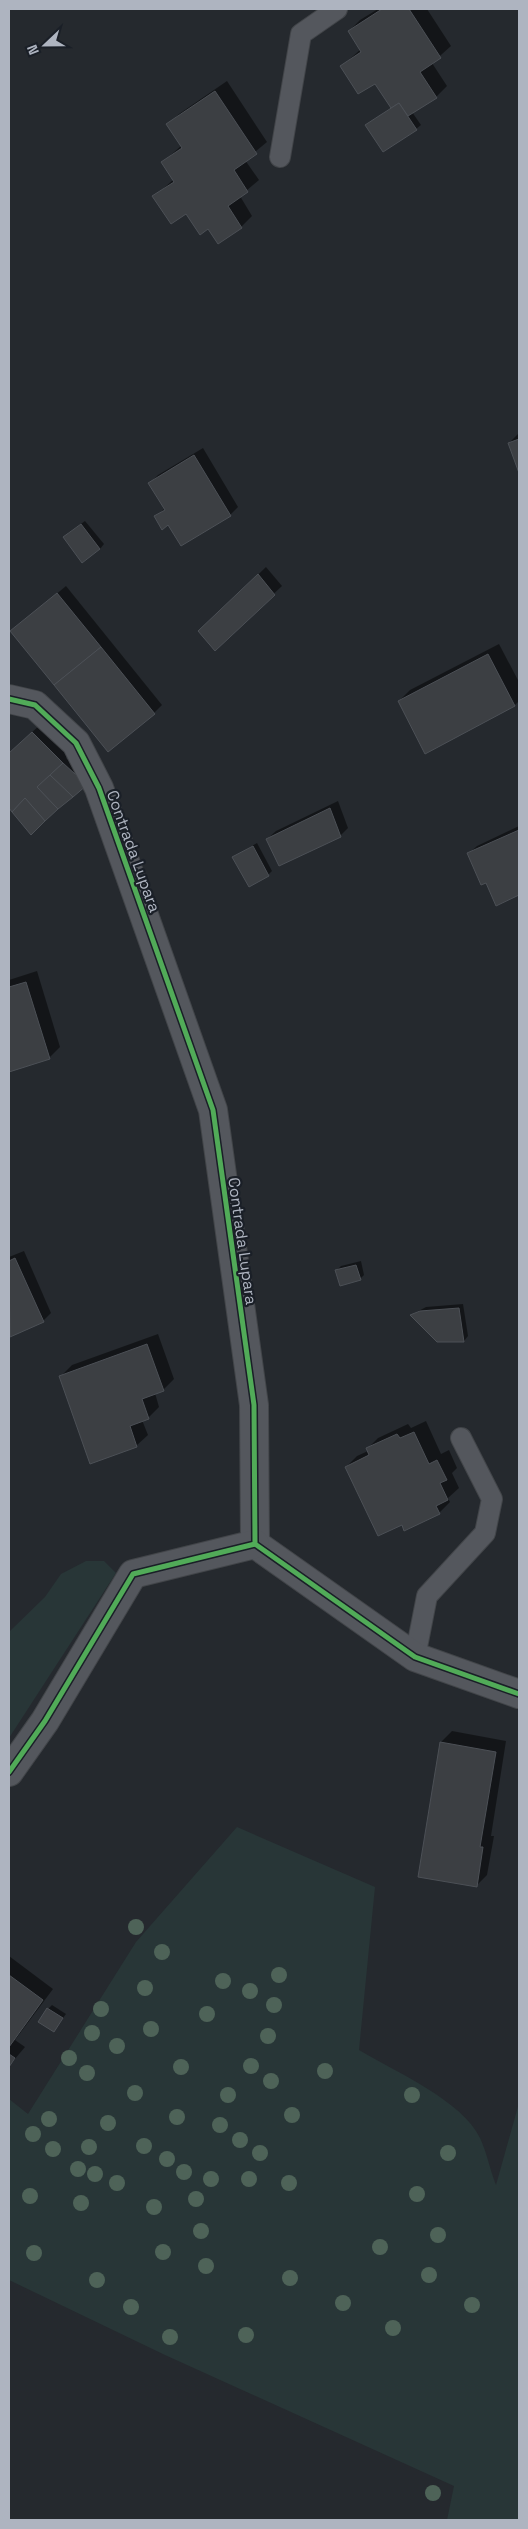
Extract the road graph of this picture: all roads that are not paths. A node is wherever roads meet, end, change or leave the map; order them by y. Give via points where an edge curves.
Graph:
1 (337, 9) edge
2 (280, 158) dead end
3 (9, 699) edge
4 (461, 1438) dead end
5 (255, 1544) junction
6 (415, 1657) junction
7 (519, 1694) edge
8 (9, 1772) edge

1 - 2 lane via 301,34
3 - 5 street, Contrada Lupara via 36,705 76,744 99,788 213,1110 254,1406
4 - 6 lane via 492,1499 485,1533 427,1596
5 - 6 street
5 - 8 street via 133,1574 44,1721
6 - 7 street

